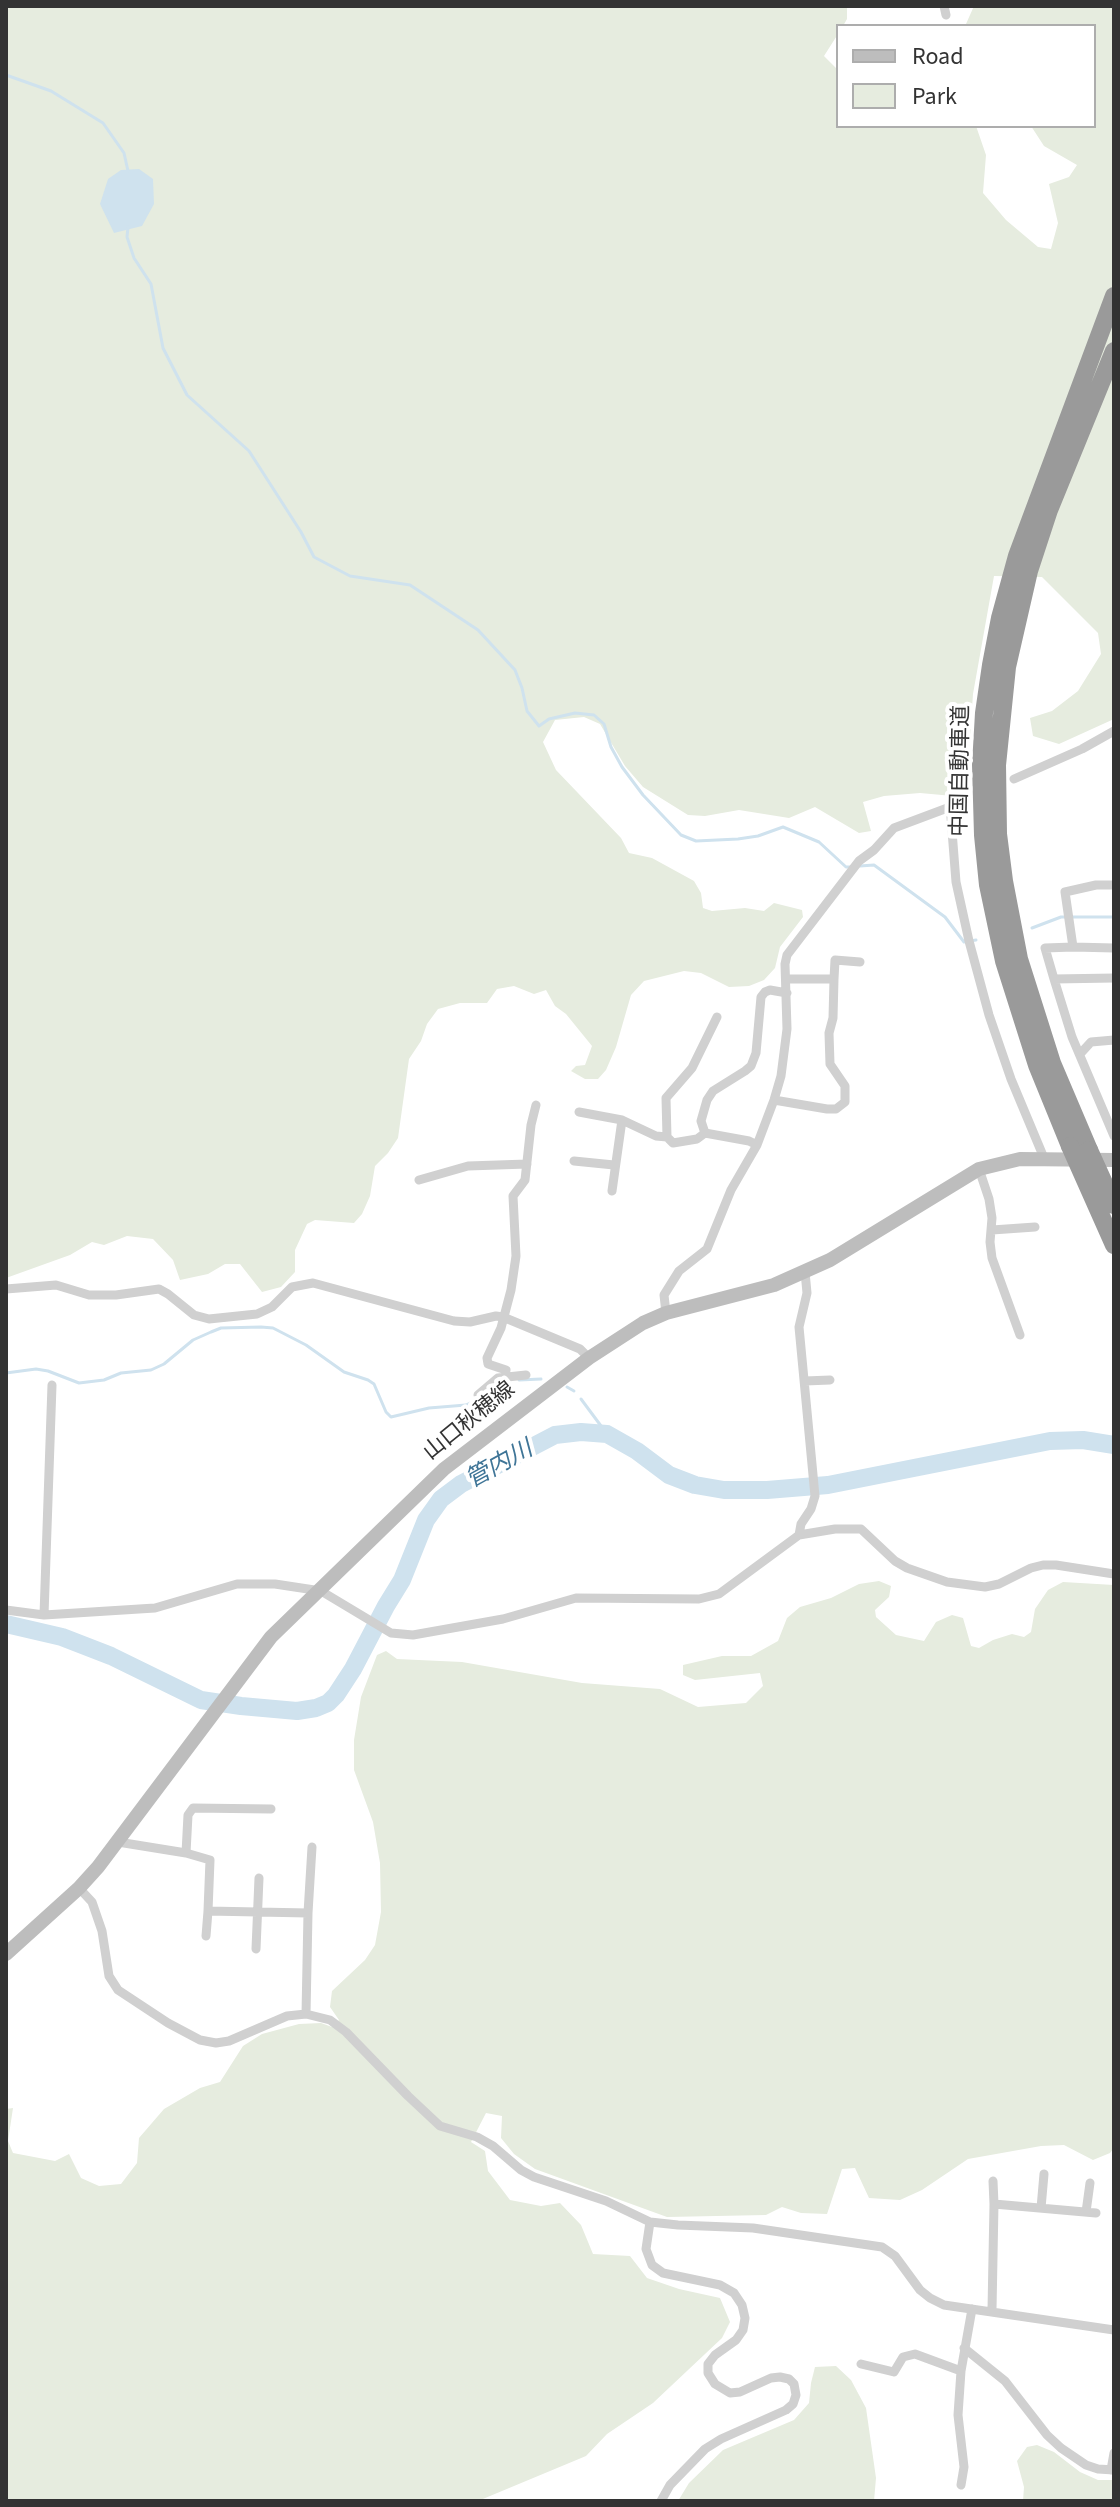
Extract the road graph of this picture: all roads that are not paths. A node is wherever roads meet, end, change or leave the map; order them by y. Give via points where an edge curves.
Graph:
1 (1114, 296) edge
2 (1114, 351) edge
3 (1114, 731) edge
4 (1014, 779) dead end
5 (966, 801) dead end
6 (950, 805) junction
7 (1114, 885) edge
8 (1073, 947) junction
9 (1114, 948) edge
10 (860, 962) dead end
11 (1114, 978) edge
12 (786, 979) junction
13 (834, 979) junction
14 (1054, 979) junction
15 (787, 993) junction
16 (717, 1017) dead end
17 (1114, 1040) edge
18 (1080, 1054) junction
19 (774, 1100) junction
20 (536, 1105) dead end
21 (579, 1112) dead end
22 (622, 1120) junction
23 (1113, 1131) edge
24 (705, 1133) junction
25 (667, 1137) junction
26 (757, 1145) junction
27 (1044, 1158) junction
28 (1114, 1160) edge
29 (574, 1161) dead end
30 (527, 1164) junction
31 (614, 1165) junction
32 (979, 1169) junction
33 (419, 1180) dead end
34 (612, 1191) dead end
35 (1114, 1205) edge
36 (1035, 1227) dead end
37 (992, 1230) junction
38 (1114, 1245) edge
39 (805, 1272) junction
40 (6, 1289) edge
41 (666, 1313) junction
42 (503, 1317) junction
43 (1020, 1335) dead end
44 (589, 1358) junction
45 (526, 1375) dead end
46 (505, 1376) junction
47 (830, 1380) dead end
48 (805, 1381) junction
49 (52, 1385) dead end
50 (478, 1395) dead end
51 (799, 1535) junction
52 (1114, 1574) edge
53 (321, 1591) junction
54 (6, 1610) edge
55 (44, 1615) junction
56 (271, 1809) dead end
57 (118, 1842) junction
58 (312, 1847) dead end
59 (186, 1853) junction
60 (259, 1878) dead end
61 (79, 1888) junction
62 (208, 1911) junction
63 (258, 1912) junction
64 (308, 1913) junction
65 (206, 1936) dead end
66 (256, 1949) dead end
67 (6, 1954) edge
68 (306, 2014) junction
69 (1044, 2174) dead end
70 (993, 2181) dead end
71 (1090, 2183) dead end
72 (994, 2204) junction
73 (1041, 2208) junction
74 (650, 2222) junction
75 (972, 2309) junction
76 (992, 2310) junction
77 (1114, 2330) edge
78 (964, 2348) junction
79 (861, 2364) dead end
80 (961, 2371) junction
81 (1114, 2453) edge
82 (1113, 2470) edge
83 (961, 2485) dead end
84 (661, 2501) edge

1 - 38 highway, 中国自動車道, bridge via 1017,556 991,665 981,765 988,885 1004,961 1028,1041
2 - 35 highway, 中国自動車道, bridge via 1029,571 1007,667 997,765 998,834 1019,959 1052,1063
3 - 4 street
5 - 6 street
6 - 12 street via 894,828 859,861 787,955
6 - 27 street via 956,882 969,941 989,1015
7 - 8 street via 1065,892
8 - 9 street
8 - 14 street via 1045,948
10 - 13 street via 835,960
11 - 14 street
12 - 13 street
12 - 15 street
13 - 19 street via 830,1064 845,1086 845,1102 827,1109
14 - 18 street
15 - 19 street via 784,1061
15 - 24 street via 770,990 761,997 751,1066 713,1091 701,1121
16 - 25 street via 692,1068 666,1098
17 - 18 street via 1091,1042
18 - 23 street
19 - 26 street
20 - 30 street
21 - 22 street
22 - 25 street
22 - 31 street
24 - 25 street via 673,1143
24 - 26 street
26 - 41 street via 707,1249 670,1282 664,1295
27 - 28 main road, 山口秋穂線
27 - 32 main road, 山口秋穂線
29 - 31 street
30 - 33 street via 468,1166
30 - 42 street via 525,1180 513,1196 516,1256
31 - 34 street
32 - 37 street
32 - 39 main road, 山口秋穂線
36 - 37 street
37 - 43 street via 992,1258
39 - 41 main road, 山口秋穂線
39 - 48 street via 807,1293 799,1327
40 - 42 street via 56,1285 89,1295 116,1295 159,1289 194,1315 209,1319 257,1314 292,1287 313,1283 454,1321
41 - 44 main road, 山口秋穂線
42 - 44 street via 580,1349
42 - 46 street via 487,1358 488,1364 506,1370
44 - 53 main road, 山口秋穂線 via 444,1469
45 - 46 street
46 - 50 street
47 - 48 street
48 - 51 street via 815,1496
49 - 55 street
51 - 52 street via 861,1529 907,1568 971,1586 999,1584 1043,1565
51 - 53 street via 719,1594 699,1599 576,1598 503,1619 423,1633 398,1634 383,1628
53 - 55 street via 237,1584 155,1608
53 - 57 main road, 山口秋穂線 via 271,1637
54 - 55 street
56 - 59 street via 193,1808
57 - 59 street
57 - 61 main road, 山口秋穂線
58 - 64 street
59 - 62 street via 210,1860
60 - 63 street
61 - 67 main road, 山口秋穂線
61 - 68 street via 92,1902 109,1976 118,1990 168,2023 216,2043
62 - 63 street
62 - 65 street
63 - 64 street
63 - 66 street
64 - 68 street
68 - 74 street via 330,2020 346,2032 440,2126 477,2137 534,2177
69 - 73 street
70 - 72 street
71 - 73 street via 1091,2212
72 - 73 street
72 - 76 street
74 - 75 street via 753,2228 882,2247 930,2298
74 - 84 street via 646,2249 652,2265 663,2273 720,2285 742,2305 743,2330 708,2364 715,2384 730,2393 740,2392 780,2377 794,2384 796,2395 786,2410 705,2449
75 - 76 street
75 - 78 street
76 - 77 street
78 - 80 street
78 - 82 street via 1005,2381 1061,2448 1086,2465
79 - 80 street via 894,2372 903,2357 915,2354
80 - 83 street
81 - 82 street

